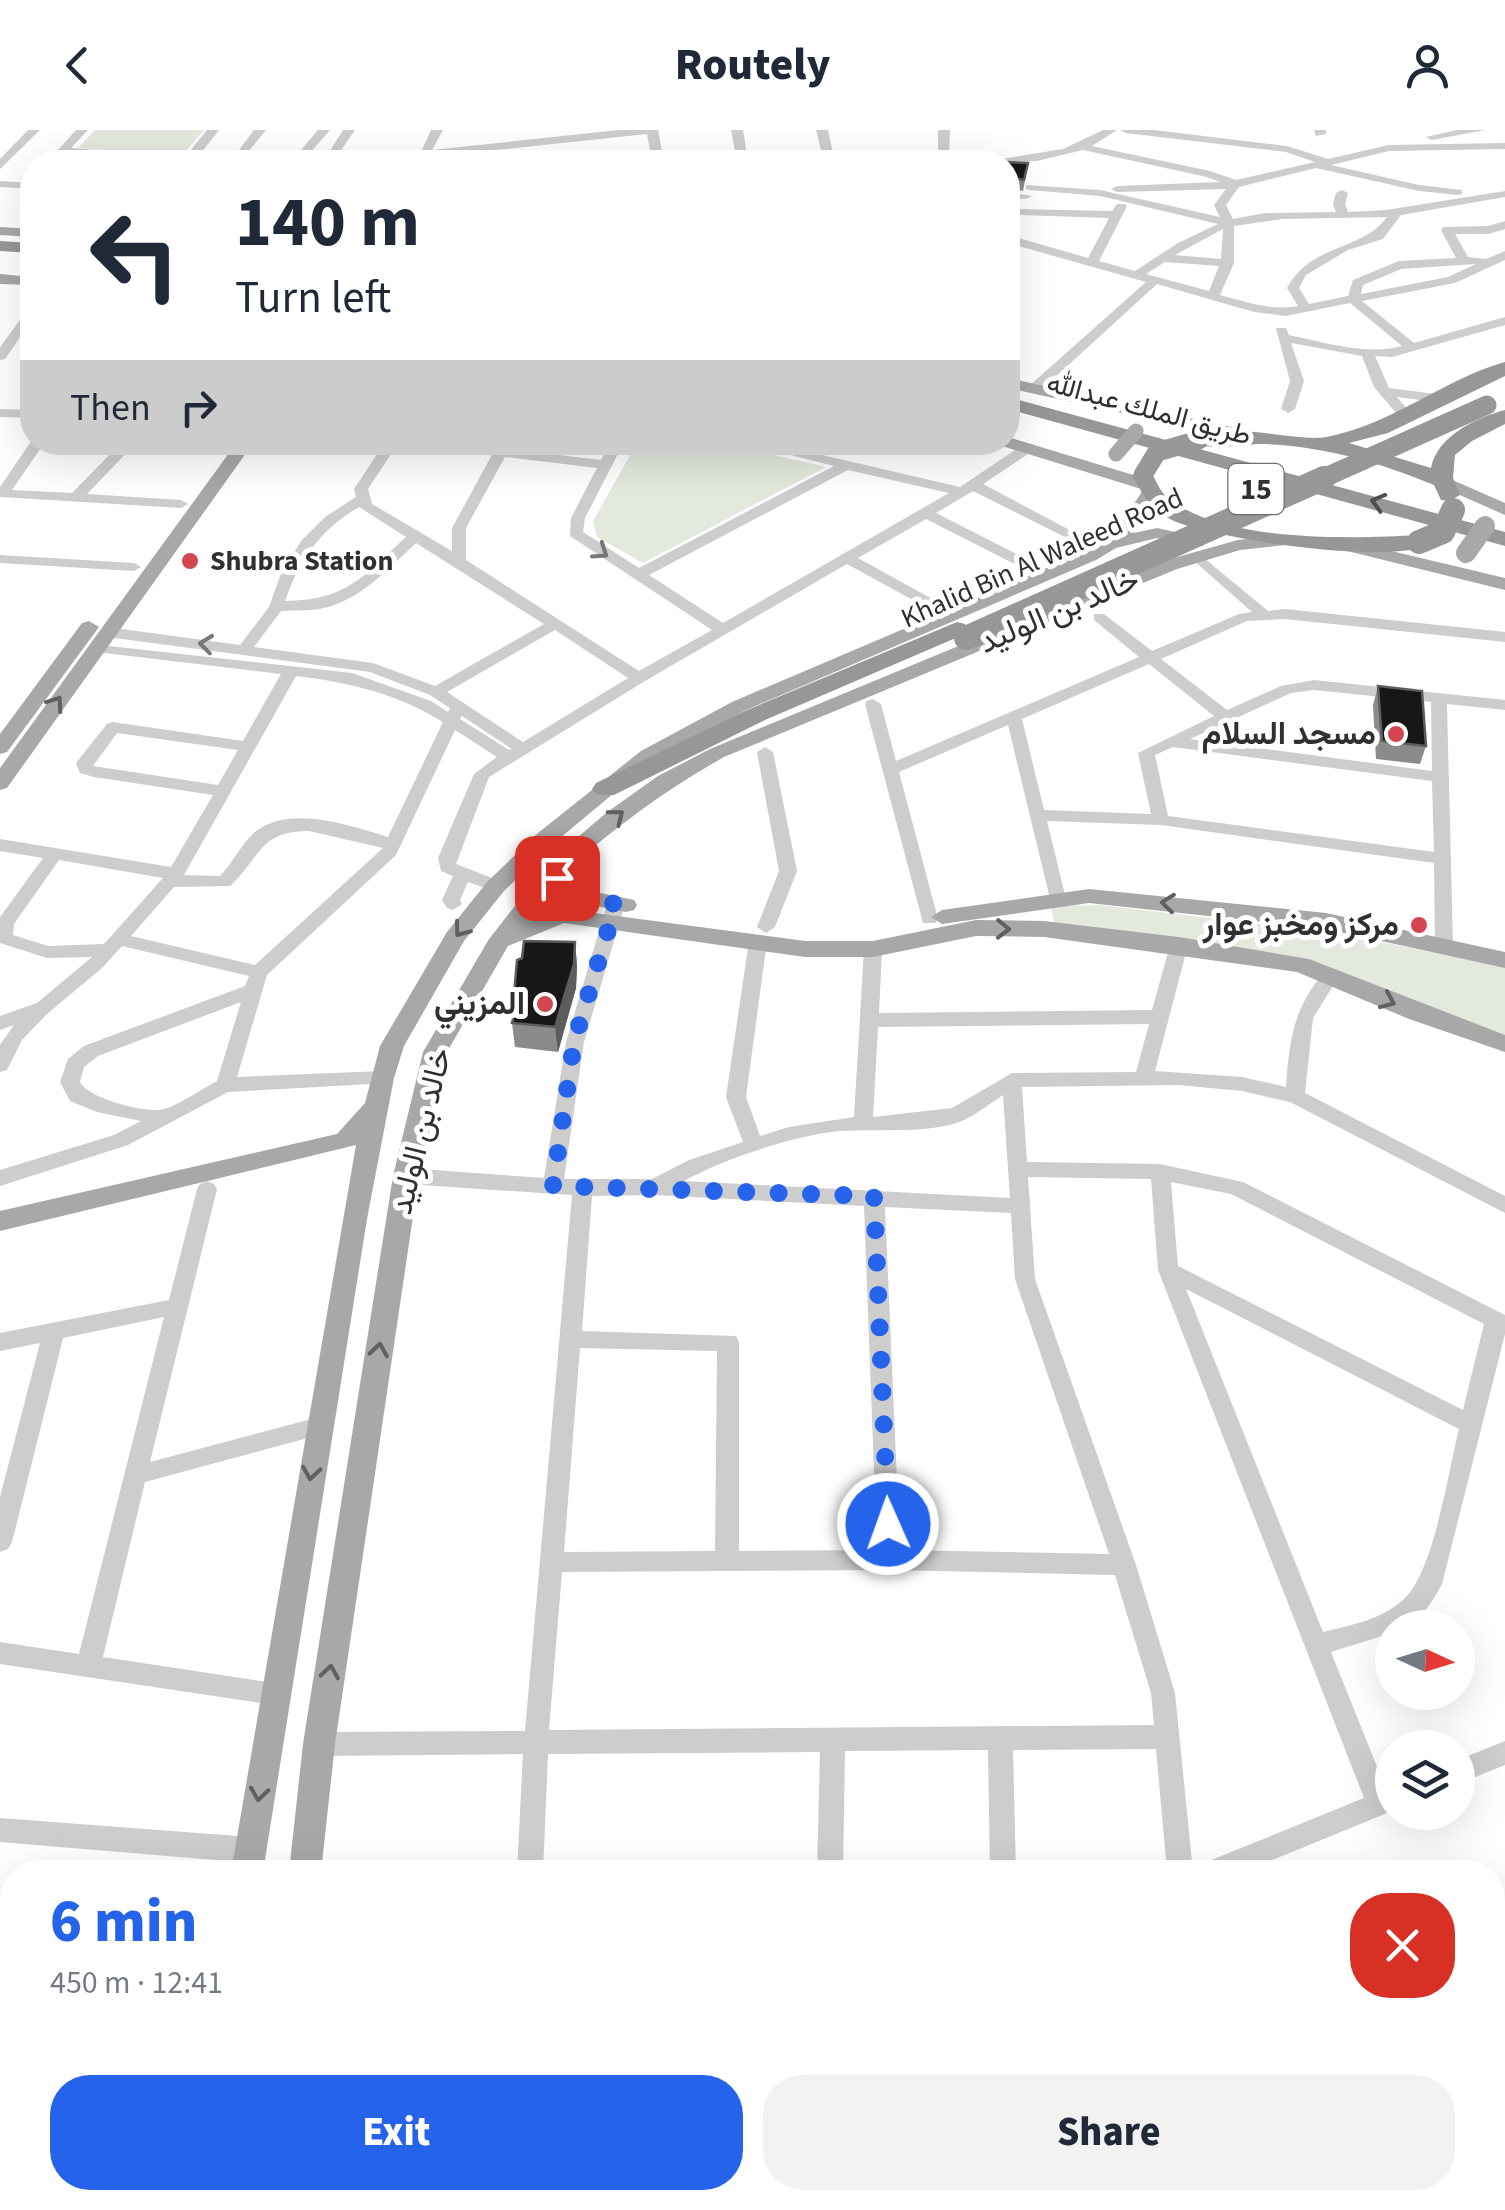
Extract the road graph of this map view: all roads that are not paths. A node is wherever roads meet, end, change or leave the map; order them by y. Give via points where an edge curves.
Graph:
1 (34, 130) edge
2 (82, 130) edge
3 (213, 130) edge
4 (260, 130) edge
5 (651, 130) edge
6 (1111, 130) edge
7 (1126, 130) edge
8 (1252, 130) edge
9 (1479, 130) edge
10 (1211, 134) edge
11 (1244, 143) junction
12 (1422, 146) junction
13 (1505, 146) edge
14 (1087, 148) junction
15 (63, 150) edge
16 (197, 150) edge
17 (244, 150) edge
18 (463, 150) edge
19 (1039, 158) junction
20 (1020, 159) edge
21 (1326, 162) junction
22 (1311, 164) junction
23 (0, 166) edge
24 (1235, 184) junction
25 (1028, 191) junction
26 (1020, 192) edge
27 (1100, 193) junction
28 (1342, 193) dead end
29 (1480, 194) junction
30 (1505, 194) edge
31 (1125, 198) junction
32 (1398, 210) junction
33 (1021, 211) joint
34 (1116, 215) junction
35 (1343, 215) junction
36 (1231, 223) junction
37 (1505, 224) edge
38 (1020, 242) edge
39 (1505, 255) edge
40 (1163, 258) junction
41 (1490, 259) junction
42 (1464, 261) junction
43 (1092, 262) junction
44 (1228, 263) junction
45 (1505, 269) edge
46 (1137, 275) junction
47 (1155, 280) junction
48 (1214, 297) junction
49 (1354, 300) junction
50 (1306, 308) junction
51 (1272, 312) junction
52 (1505, 321) edge
53 (1285, 338) junction
54 (6, 341) edge
55 (1412, 348) junction
56 (1367, 354) junction
57 (0, 356) edge
58 (1505, 368) edge
59 (1505, 384) edge
60 (1020, 385) edge
61 (1034, 389) junction
62 (1386, 392) junction
63 (1443, 399) junction
64 (1094, 403) junction
65 (1494, 404) edge
66 (1020, 406) edge
67 (1288, 409) dead end
68 (1402, 419) junction
69 (1020, 425) edge
70 (1244, 436) junction
71 (1318, 442) junction
72 (1457, 442) junction
73 (1020, 445) edge
74 (1029, 448) junction
75 (1020, 454) edge
76 (29, 455) edge
77 (117, 455) edge
78 (216, 455) edge
79 (236, 455) edge
80 (383, 455) edge
81 (500, 455) edge
82 (549, 455) edge
83 (611, 455) edge
84 (800, 455) edge
85 (1019, 455) edge
86 (1061, 458) junction
87 (606, 465) junction
88 (845, 466) junction
89 (1441, 480) junction
90 (1145, 484) junction
91 (968, 489) junction
92 (2, 493) edge
93 (75, 498) junction
94 (363, 499) junction
95 (180, 504) junction
96 (1505, 510) edge
97 (926, 513) junction
98 (1505, 521) edge
99 (415, 536) junction
100 (1074, 536) dead end
101 (1505, 539) edge
102 (1288, 540) junction
103 (1114, 543) junction
104 (1344, 545) junction
105 (1227, 548) junction
106 (1198, 557) junction
107 (847, 558) junction
108 (1505, 558) edge
109 (0, 559) edge
110 (459, 562) junction
111 (134, 567) junction
112 (1043, 573) junction
113 (637, 576) junction
114 (1505, 582) edge
115 (276, 608) junction
116 (1263, 614) junction
117 (1099, 617) dead end
118 (555, 624) junction
119 (957, 627) junction
120 (723, 630) junction
121 (1505, 637) edge
122 (101, 639) junction
123 (244, 650) junction
124 (1150, 658) junction
125 (291, 671) junction
126 (639, 678) junction
127 (436, 692) junction
128 (1438, 697) junction
129 (873, 704) dead end
130 (1505, 704) edge
131 (455, 714) junction
132 (1014, 716) junction
133 (1226, 717) junction
134 (1171, 742) junction
135 (249, 746) junction
136 (0, 748) edge
137 (765, 752) dead end
138 (717, 753) junction
139 (518, 754) junction
140 (890, 770) junction
141 (1440, 776) junction
142 (0, 783) edge
143 (605, 789) joint
144 (223, 791) junction
145 (1037, 815) junction
146 (1161, 820) junction
147 (0, 845) edge
148 (393, 845) junction
149 (55, 854) junction
150 (1442, 858) junction
151 (558, 866) junction
152 (462, 876) junction
153 (173, 877) junction
154 (496, 886) junction
155 (1057, 899) junction
156 (454, 904) dead end
157 (613, 911) junction
158 (929, 919) junction
159 (762, 934) junction
160 (496, 944) junction
161 (1444, 944) junction
162 (114, 945) junction
163 (1179, 945) junction
164 (874, 949) junction
165 (1505, 960) edge
166 (1329, 978) junction
167 (256, 982) junction
168 (44, 1008) junction
169 (1160, 1017) junction
170 (870, 1020) junction
171 (0, 1023) edge
172 (1505, 1044) edge
173 (0, 1065) edge
174 (382, 1078) junction
175 (1144, 1078) junction
176 (1012, 1080) junction
177 (225, 1085) junction
178 (1296, 1096) junction
179 (163, 1118) junction
180 (863, 1124) junction
181 (754, 1146) junction
182 (1018, 1169) junction
183 (1160, 1172) junction
184 (406, 1176) junction
185 (0, 1178) edge
186 (553, 1186) junction
187 (655, 1187) junction
188 (582, 1188) junction
189 (207, 1189) junction
190 (874, 1196) junction
191 (1505, 1205) edge
192 (1020, 1206) junction
193 (354, 1218) junction
194 (0, 1222) edge
195 (0, 1238) edge
196 (1168, 1270) junction
197 (179, 1306) junction
198 (1501, 1323) edge
199 (54, 1331) junction
200 (569, 1340) junction
201 (0, 1342) edge
202 (1471, 1425) junction
203 (319, 1426) junction
204 (136, 1475) junction
205 (4, 1510) edge
206 (0, 1542) edge
207 (728, 1560) junction
208 (889, 1560) junction
209 (552, 1562) junction
210 (1124, 1565) junction
211 (1316, 1644) junction
212 (0, 1653) edge
213 (88, 1666) junction
214 (274, 1694) junction
215 (1167, 1736) junction
216 (1000, 1738) junction
217 (833, 1739) junction
218 (536, 1742) junction
219 (319, 1744) junction
220 (1505, 1753) edge
221 (1475, 1765) edge
222 (1375, 1777) edge
223 (1375, 1806) edge
224 (0, 1830) edge
225 (241, 1860) edge
226 (249, 1860) edge
227 (306, 1860) edge
228 (531, 1860) edge
229 (830, 1860) edge
230 (1003, 1860) edge
231 (1179, 1860) edge
232 (1243, 1860) edge

1 - 23 street
2 - 15 street
3 - 16 street
4 - 17 street
5 - 18 street
6 - 14 street
7 - 10 street
8 - 11 street
9 - 12 street via 1439,134
10 - 11 street
11 - 21 street
12 - 13 street
12 - 21 street
14 - 19 street
14 - 24 street
19 - 20 street
19 - 25 street
21 - 22 street
22 - 24 street
22 - 29 street
24 - 27 street
24 - 36 street via 1220,205
25 - 26 street
25 - 27 street
25 - 33 street
27 - 31 street
28 - 35 street
29 - 30 street
29 - 32 street
31 - 34 street
31 - 36 street
32 - 35 street
32 - 50 street via 1379,236 1300,273 1293,288
33 - 34 street
34 - 43 street
35 - 36 street
36 - 40 street
36 - 44 street
37 - 42 street via 1446,231
38 - 43 street
39 - 41 street
40 - 44 street
40 - 46 street
41 - 42 street
41 - 45 street
41 - 49 street via 1451,280
42 - 49 street via 1399,265 1356,283
43 - 46 street
44 - 48 street
46 - 47 street
47 - 48 street
47 - 61 street
48 - 51 street
49 - 50 street
49 - 55 street
50 - 51 street
51 - 53 street
52 - 55 street
53 - 56 street
53 - 67 street via 1297,380
54 - 57 street
55 - 56 street
56 - 62 street
58 - 63 highway, خالد بن الوليد / 15
59 - 65 highway, Khalid Bin Al Waleed Road
60 - 61 main road
61 - 64 main road
62 - 63 street
62 - 68 street
63 - 68 highway, خالد بن الوليد / 15
64 - 70 main road
64 - 86 main road, bridge via 1131,418 1136,431 1116,454
65 - 72 highway
65 - 119 highway, Khalid Bin Al Waleed Road, bridge
101 -> 66 highway, طريق الملك عبدالله / 15
68 - 71 highway, خالد بن الوليد / 15
68 - 72 highway via 1392,432 1403,445 1422,449
69 - 108 highway, طريق الملك عبدالله / 15
70 - 71 highway, خالد بن الوليد / 15
70 - 90 highway, خالد بن الوليد / 15, bridge via 1156,451 1146,463
71 - 89 highway, خالد بن الوليد / 15 via 1390,458
72 - 89 highway via 1439,462
73 - 74 main road
74 - 75 street
74 - 86 main road
76 - 92 street
77 - 93 street
78 - 95 main road
79 - 122 main road
80 - 94 street via 361,489
81 - 110 street via 459,528
82 - 87 street
83 - 87 street
84 - 88 street
85 - 91 street
86 - 90 main road
87 -> 113 street via 575,533
88 - 91 street
88 - 113 street
89 - 96 main road
89 - 104 highway, خالد بن الوليد / 15, bridge via 1453,510 1447,530 1436,538
90 - 102 highway, خالد بن الوليد / 15 via 1190,519
90 - 103 main road, خالد بن الوليد via 1142,513
91 - 97 street
91 - 100 street
92 - 93 street
93 - 95 street
94 - 99 street
94 - 115 street via 307,539
95 - 111 main road
97 - 107 street
97 - 112 street
98 - 114 main road, bridge via 1485,526 1466,553 1474,567
99 - 110 street
99 - 115 street via 338,599
102 - 104 highway, خالد بن الوليد / 15
102 - 105 main road, خالد بن الوليد
103 - 105 main road via 1157,534
103 - 112 main road, خالد بن الوليد
104 - 114 main road
105 - 106 main road, خالد بن الوليد
106 - 116 street
106 - 138 main road, خالد بن الوليد
107 - 119 street
107 - 120 street
109 - 111 street
110 - 118 street
111 - 136 main road
112 - 119 main road, خالد بن الوليد
113 - 120 street
115 - 123 street
116 - 121 street
116 - 124 street via 1226,622
117 - 124 street
118 - 126 street
118 - 127 street
119 - 138 highway, Khalid Bin Al Waleed Road
119 - 143 highway, Khalid Bin Al Waleed Road
120 - 126 street
123 -> 122 street
122 - 125 street
142 -> 122 main road
123 - 127 street via 373,668
124 - 132 street
124 - 133 street
125 - 131 street via 352,678
125 - 135 street
126 - 139 street
127 - 131 street
128 - 130 street
128 - 133 street via 1314,685
128 - 141 street
129 - 140 street
131 - 139 street
131 - 148 street
132 - 140 street
132 - 145 street
133 - 134 street
134 - 141 street
134 - 146 street via 1146,753
135 - 144 street
135 - 144 street via 113,727 84,763 94,772
137 - 159 street via 788,872
151 -> 138 main road, خالد بن الوليد via 639,800
139 - 152 street via 482,774 447,858
140 - 158 street
141 - 150 street
143 - 154 main road, خالد بن الوليد
144 - 153 street
145 - 146 street
145 - 155 street
146 - 150 street
147 - 149 street
148 - 153 street via 350,832 286,826 262,836 224,882
148 - 167 street
149 - 153 street
149 - 162 street via 5,923 4,938 48,952
150 - 161 street
151 - 157 main road via 560,886
151 - 160 main road, خالد بن الوليد
152 - 154 street
152 - 156 street
153 - 162 street
154 -> 174 main road, خالد بن الوليد via 455,937 392,1046
155 - 158 main road
161 -> 155 main road via 1326,921 1153,901
157 - 159 main road
157 - 160 main road via 546,919
157 - 186 street via 574,1042
158 - 159 main road via 849,935
159 - 164 main road via 806,948
159 - 181 street via 736,1097
160 - 184 main road, خالد بن الوليد via 435,1052
161 - 165 main road
162 - 167 street
162 - 168 street
164 -> 163 main road via 976,928
163 - 166 main road via 1301,965
163 - 169 street
164 - 170 street
166 -> 172 main road
166 - 178 street via 1309,998
167 - 177 street
167 - 179 street via 91,1051 75,1064 70,1082 77,1096
168 - 171 street
168 - 173 street via 14,1036
169 - 170 street
169 - 175 street
170 - 180 street
174 - 177 street
174 - 193 main road, خالد بن الوليد
174 - 194 main road via 368,1117 345,1141
175 - 176 street
175 - 178 street via 1242,1084
176 - 180 street via 957,1115
176 - 182 street
177 - 179 street
178 - 191 street
179 - 185 street via 122,1140
180 - 181 street
181 - 187 street
182 - 183 street
182 - 192 street
183 - 196 street
183 - 198 street via 1236,1187
184 - 186 street
219 -> 184 main road, خالد بن الوليد
186 - 188 street
187 - 188 street
187 - 190 street
188 - 200 street
189 - 193 main road via 324,1158 340,1160 350,1169
189 - 195 main road
189 - 197 street
190 - 192 street
190 - 208 street
192 - 210 street via 1030,1296
193 - 203 main road, خالد بن الوليد
196 - 202 street
196 - 211 street
197 - 199 street
197 - 204 street
198 - 202 street
199 - 201 street
199 - 205 street
200 - 207 street via 728,1342
200 - 209 street
202 - 211 street via 1426,1594 1411,1612 1375,1630
203 - 204 street
203 -> 214 main road, خالد بن الوليد
204 - 213 street
205 - 206 street
207 - 208 street
207 - 209 street
208 - 210 street
209 - 218 street
210 - 215 street via 1163,1693
211 - 222 street
212 - 213 street
213 - 214 street
214 -> 226 main road, خالد بن الوليد
215 - 216 street
215 - 231 street
216 - 217 street
216 - 230 street
217 - 218 street
217 - 229 street
218 - 219 street
218 - 228 street
219 - 227 main road, خالد بن الوليد
220 - 221 street
223 - 232 street
224 - 225 street

